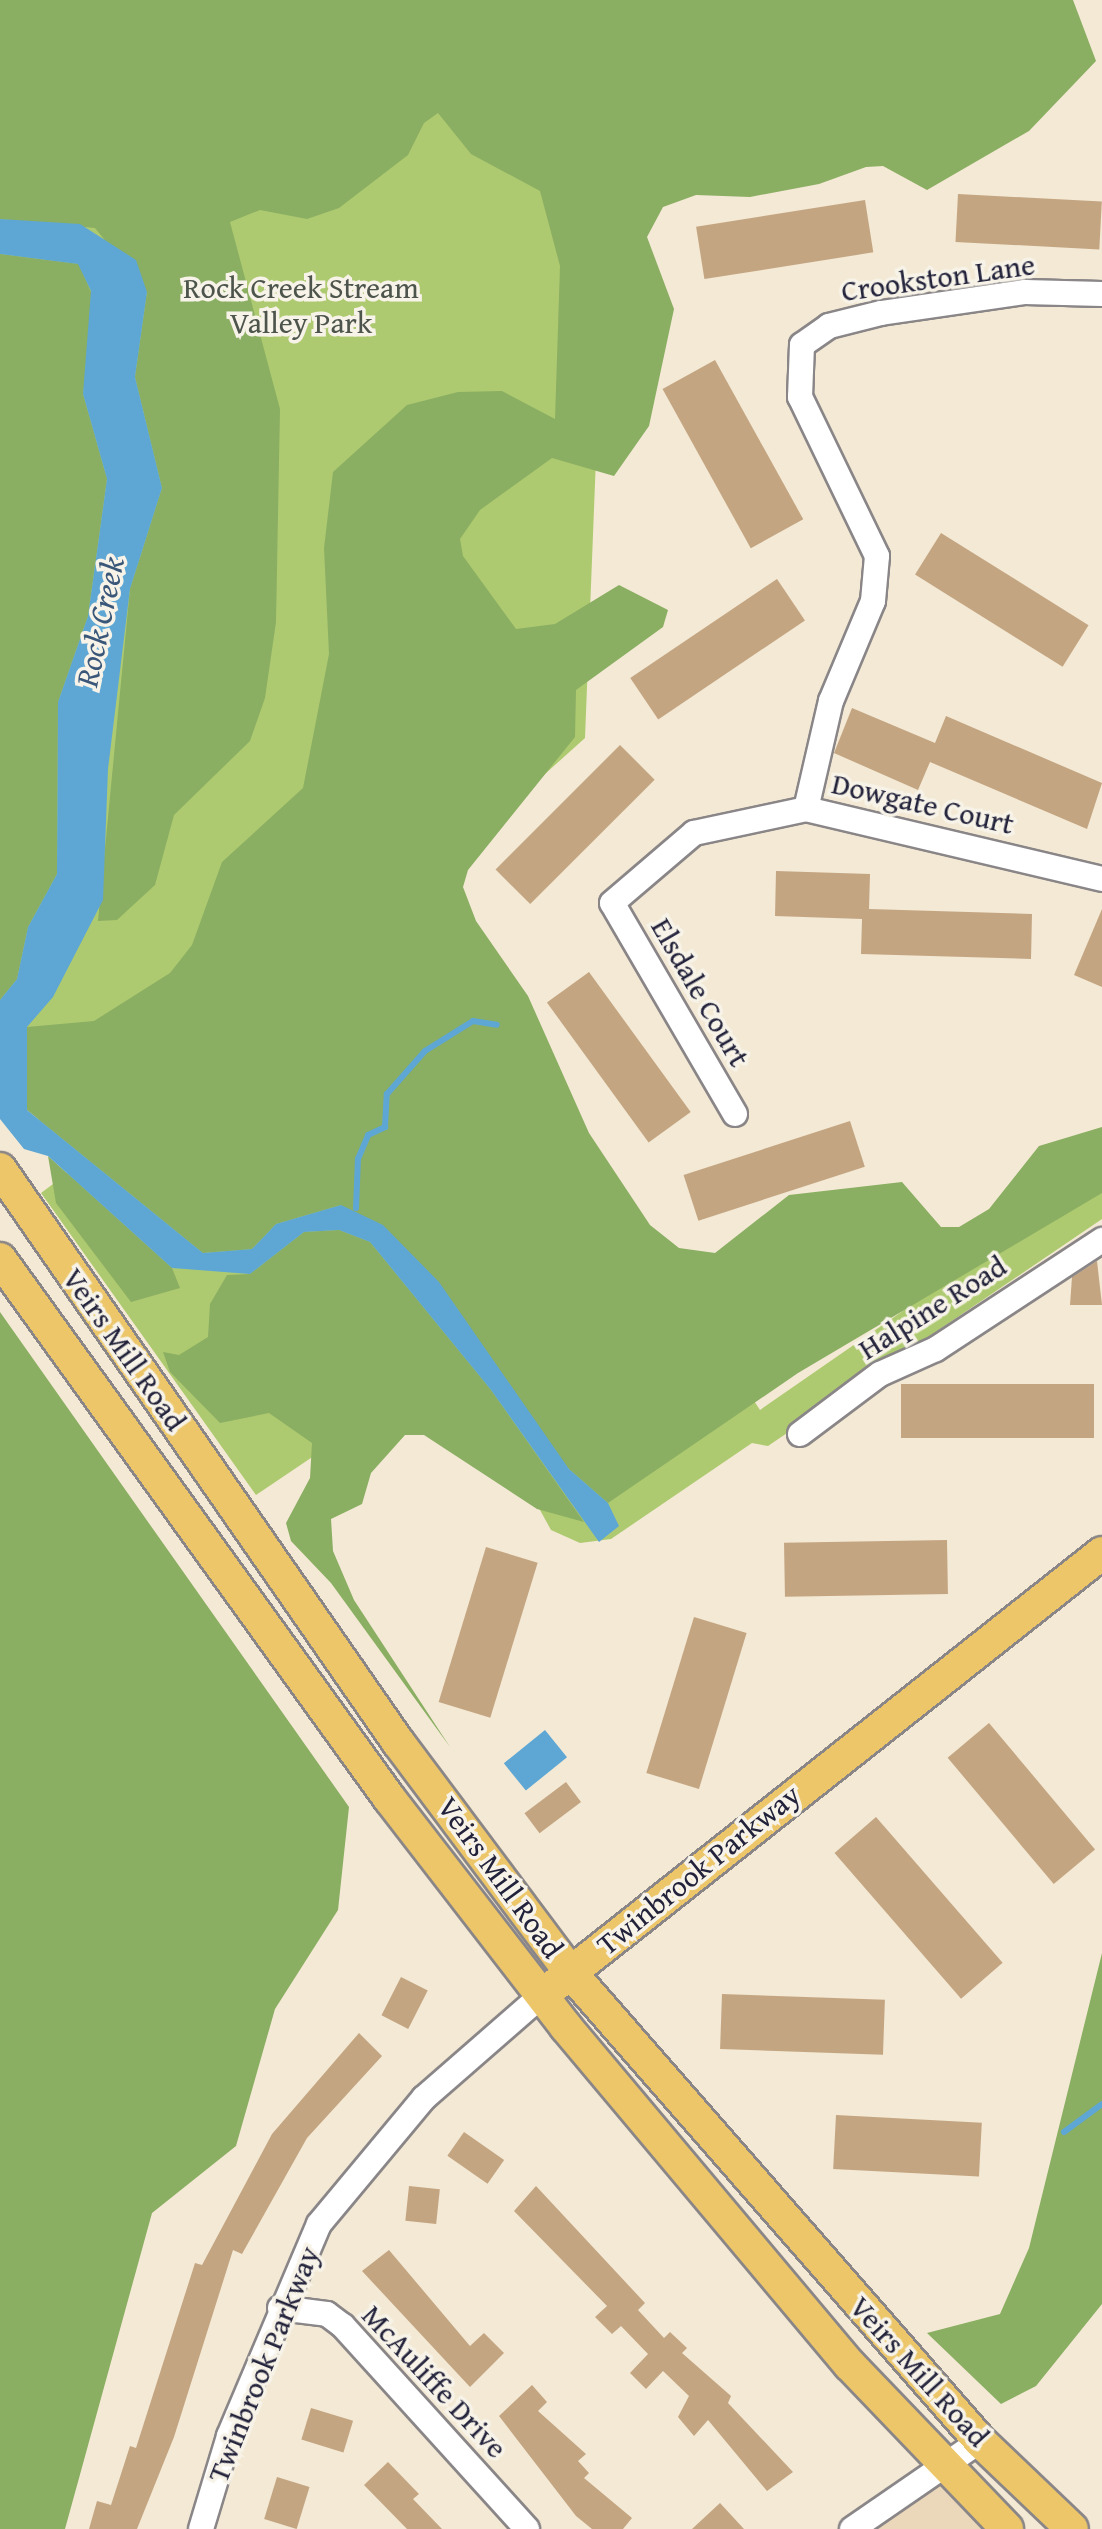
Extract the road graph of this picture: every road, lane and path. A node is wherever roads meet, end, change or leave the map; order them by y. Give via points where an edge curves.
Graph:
1 (1102, 294) edge
2 (806, 809) junction
3 (1102, 879) edge
4 (612, 903) joint
5 (735, 1114) dead end
6 (8, 1182) edge
7 (1102, 1240) edge
8 (0, 1259) edge
9 (800, 1434) dead end
10 (1102, 1553) edge
11 (570, 1972) junction
12 (542, 1995) junction
13 (280, 2308) junction
14 (980, 2441) junction
15 (946, 2464) junction
16 (201, 2529) edge
17 (527, 2529) edge
18 (852, 2529) edge
19 (1007, 2529) edge
20 (1072, 2529) edge

1 - 2 street, Crookston Lane via 1025,292 881,313 829,326 802,345 800,397 877,556 873,601 831,701
2 - 3 street, Dowgate Court
2 - 4 street, Dowgate Court via 694,833
4 - 5 street, Elsdale Court
6 - 11 main road, Veirs Mill Road via 398,1742
7 - 9 street, Halpine Road via 936,1349 880,1374
8 - 12 main road, Veirs Mill Road via 396,1808
10 - 11 main road, Twinbrook Parkway
11 - 12 main road, Twinbrook Parkway
11 - 14 main road, Veirs Mill Road
12 - 13 street, Twinbrook Parkway via 387,2139 319,2224
12 - 15 main road, Veirs Mill Road via 850,2365
13 - 16 street, Twinbrook Parkway
13 - 17 street, McAuliffe Drive via 327,2314 343,2326
14 - 15 street
14 - 20 main road, Veirs Mill Road
15 - 18 street
15 - 19 main road, Veirs Mill Road

